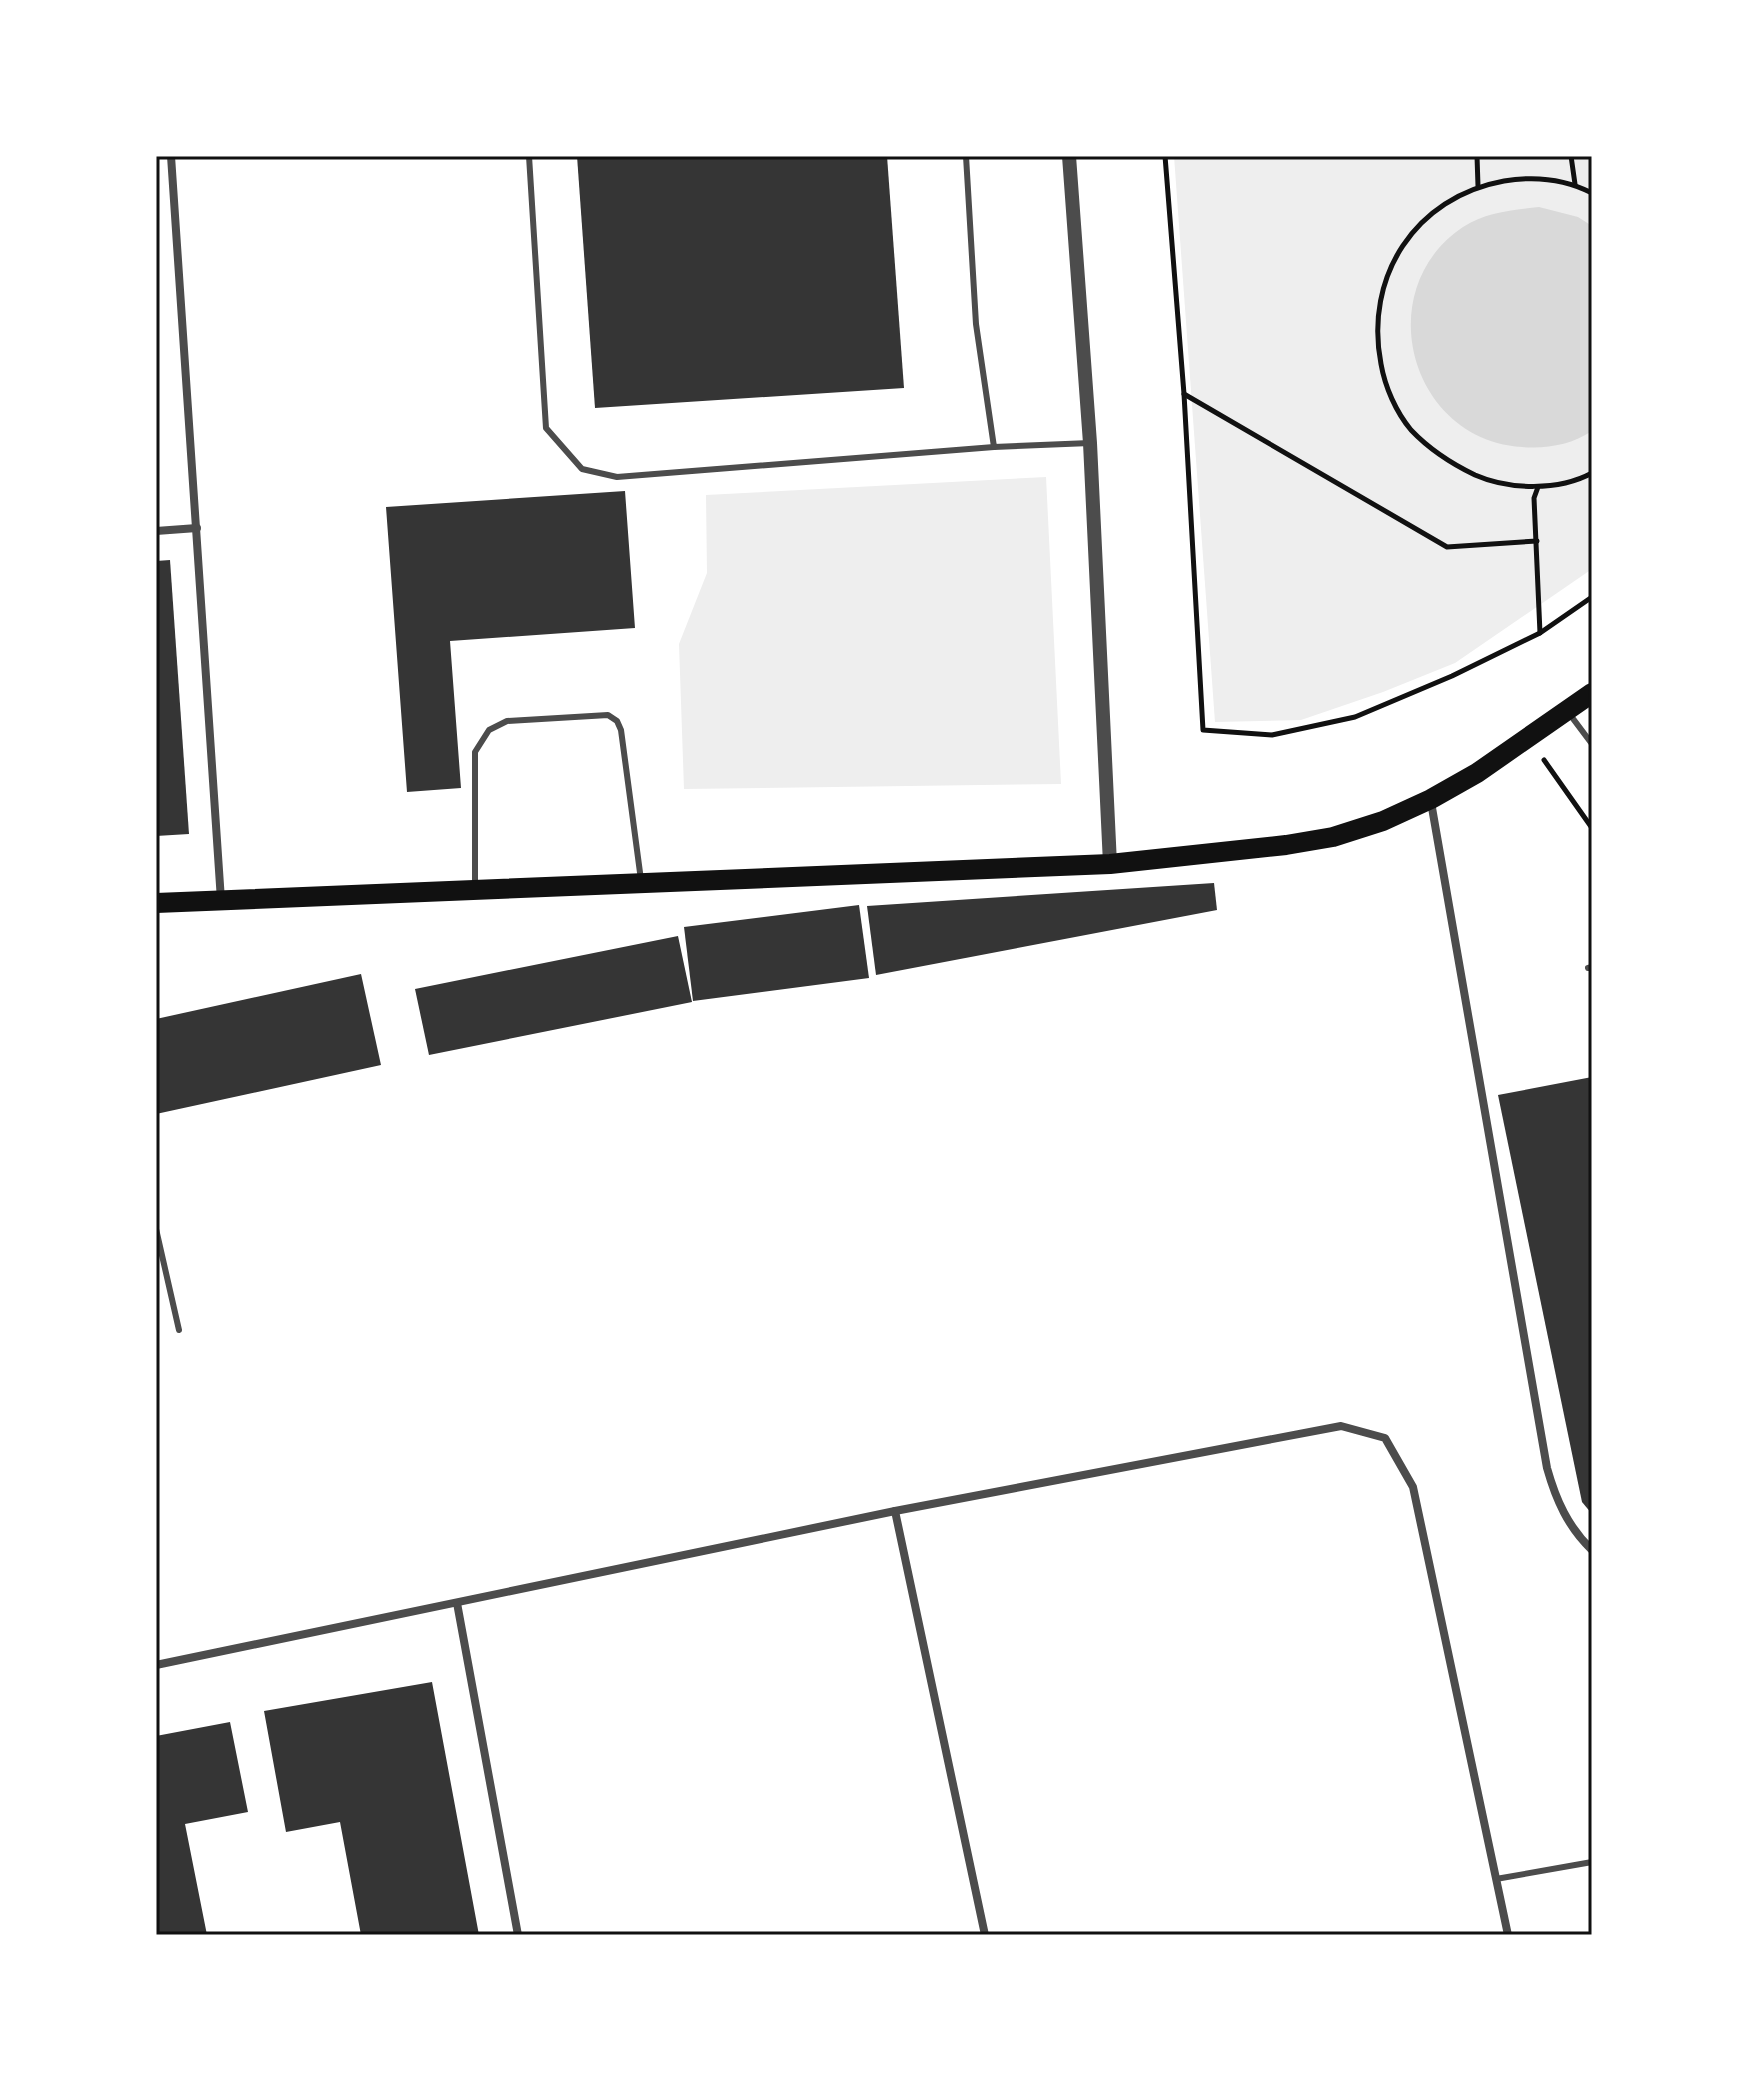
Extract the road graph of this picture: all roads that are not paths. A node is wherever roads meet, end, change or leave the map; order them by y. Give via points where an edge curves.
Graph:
1 (171, 156) edge
2 (529, 156) edge
3 (966, 156) edge
4 (1069, 156) edge
5 (1090, 443) junction
6 (994, 447) junction
7 (197, 528) junction
8 (156, 531) edge
9 (1592, 693) edge
10 (1568, 711) junction
11 (1592, 744) edge
12 (1431, 799) junction
13 (1110, 864) junction
14 (642, 883) junction
15 (475, 891) junction
16 (221, 900) junction
17 (156, 903) edge
18 (156, 1229) edge
19 (179, 1330) dead end
20 (895, 1511) junction
21 (1592, 1550) edge
22 (457, 1603) junction
23 (156, 1665) edge
24 (1592, 1862) edge
25 (1496, 1879) junction
26 (518, 1935) edge
27 (985, 1935) edge
28 (1508, 1935) edge

1 - 7 street
2 - 6 lane via 546,428 582,469 617,477
3 - 6 lane via 976,324
4 - 5 street
5 - 6 lane
5 - 13 street
7 - 8 street
7 - 16 street
9 - 10 main road
10 - 11 lane
10 - 12 main road
12 - 13 main road via 1333,837
12 - 21 street via 1547,1468 1568,1522
13 - 14 main road
14 - 15 main road
14 - 15 lane via 621,730 608,715 507,721 489,730 475,752
15 - 16 main road
16 - 17 main road
18 - 19 lane
20 - 22 street
20 - 25 street via 1341,1426 1385,1438 1413,1487
20 - 27 street
22 - 23 street
22 - 26 street
24 - 25 lane
25 - 28 street

